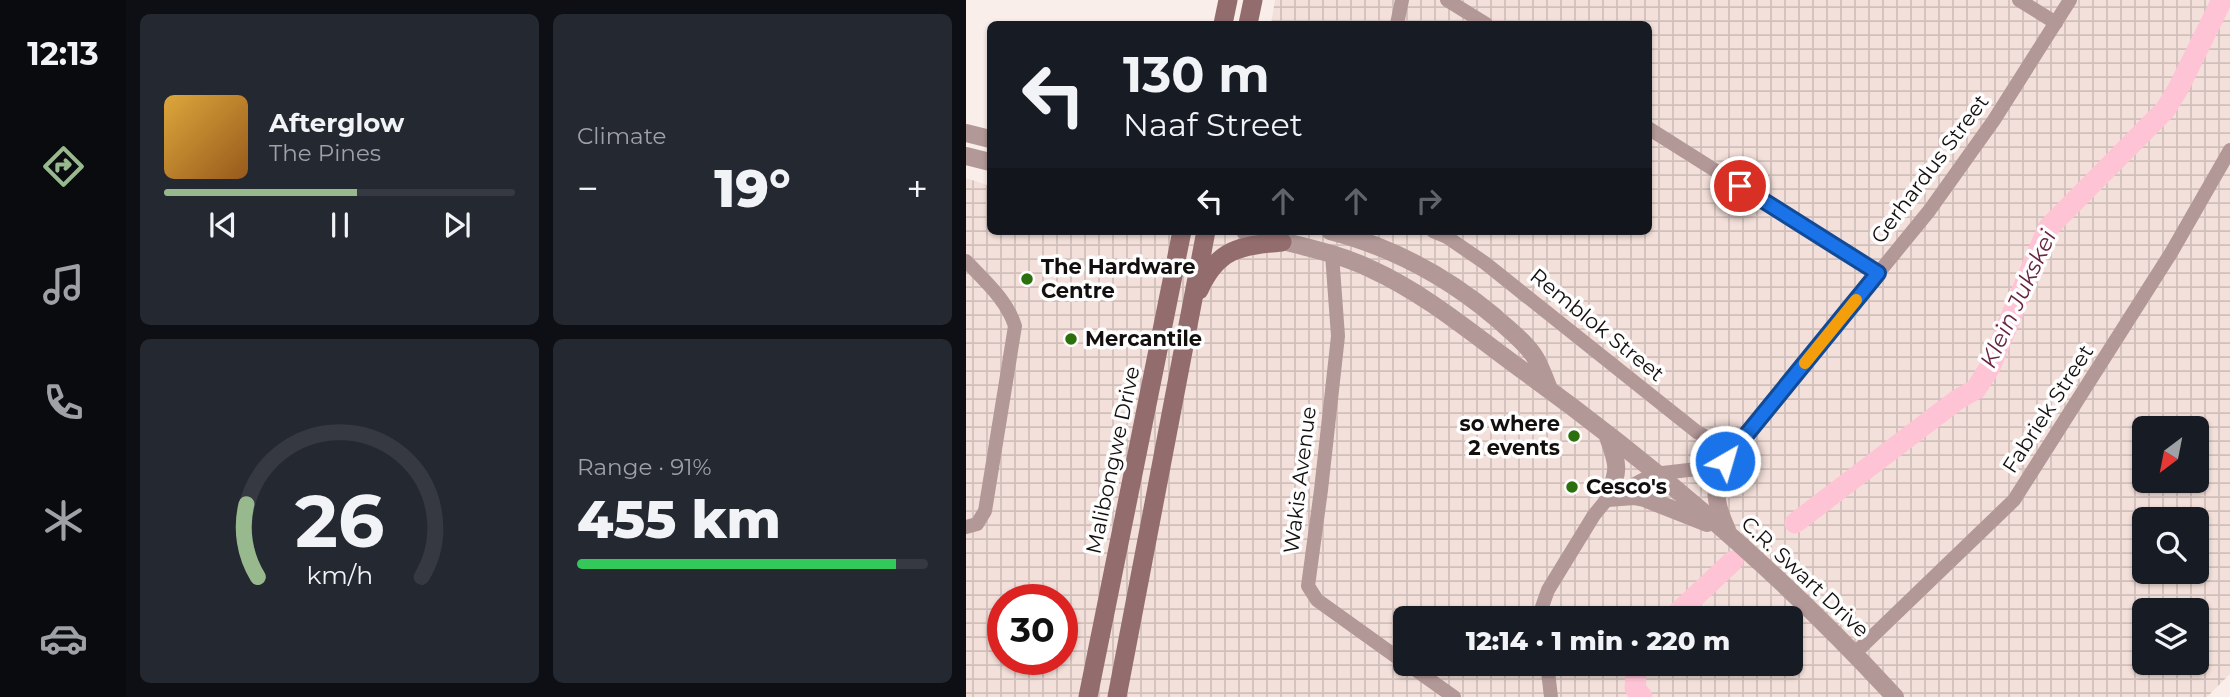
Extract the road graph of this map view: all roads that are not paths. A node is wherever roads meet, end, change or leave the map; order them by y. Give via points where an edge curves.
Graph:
1 (1228, 0) edge
2 (1253, 0) edge
3 (1402, 0) edge
4 (1447, 0) edge
5 (2019, 0) edge
6 (2070, 0) edge
7 (1224, 21) edge
8 (1249, 21) edge
9 (1398, 21) edge
10 (1481, 21) edge
11 (2056, 23) junction
12 (1652, 131) edge
13 (966, 133) edge
14 (987, 138) edge
15 (2230, 150) edge
16 (966, 156) edge
17 (987, 161) edge
18 (1168, 235) edge
19 (1181, 235) edge
20 (1205, 235) edge
21 (1258, 235) edge
22 (1345, 235) edge
23 (1442, 235) edge
24 (1282, 242) junction
25 (1332, 254) junction
26 (966, 261) edge
27 (1878, 273) junction
28 (1173, 274) junction
29 (1190, 312) junction
30 (1549, 389) junction
31 (1607, 435) junction
32 (1737, 445) junction
33 (1725, 461) junction
34 (1654, 474) junction
35 (1608, 498) junction
36 (968, 527) edge
37 (1726, 533) junction
38 (1544, 606) edge
39 (1393, 654) edge
40 (1854, 654) junction
41 (1424, 676) edge
42 (1549, 676) edge
43 (1088, 697) edge
44 (1117, 697) edge
45 (1454, 697) edge
46 (1551, 697) edge
47 (1895, 697) edge

1 - 7 main road
2 - 8 main road
3 - 9 street
4 - 10 street
5 - 11 street
6 - 11 street, Gerhardus Street
11 - 27 street, Gerhardus Street via 1974,149
12 - 27 street
13 - 14 street
15 - 40 street, Fabriek Street via 2171,253 2014,500
16 - 17 street
18 - 28 main road
19 - 28 main road, Malibongwe Drive
20 - 29 main road
21 - 24 street, C.R. Swart Drive
22 - 30 street, C.R. Swart Drive via 1399,254 1466,293 1535,358
23 - 32 street, Remblok Street via 1485,263 1697,432
24 - 25 street, C.R. Swart Drive
24 - 29 main road via 1248,245 1222,257 1205,279
25 - 30 street, C.R. Swart Drive via 1423,297
25 - 39 street, Wakis Avenue via 1338,337 1308,586 1317,600
26 - 36 street via 1012,313 1015,326 986,504 981,520
27 - 32 street, Gerhardus Street
28 - 43 main road, Malibongwe Drive
29 - 44 main road
30 - 31 street, C.R. Swart Drive
31 - 34 street, C.R. Swart Drive
31 - 35 street via 1618,472
32 - 33 street, Gerhardus Street
33 - 34 street
33 - 37 street via 1716,503
34 - 35 street
34 - 37 street, C.R. Swart Drive
35 - 37 street via 1644,498
35 - 38 street via 1552,582
37 - 40 street, C.R. Swart Drive
40 - 47 street, C.R. Swart Drive
41 - 45 street, Wakis Avenue
42 - 46 street

